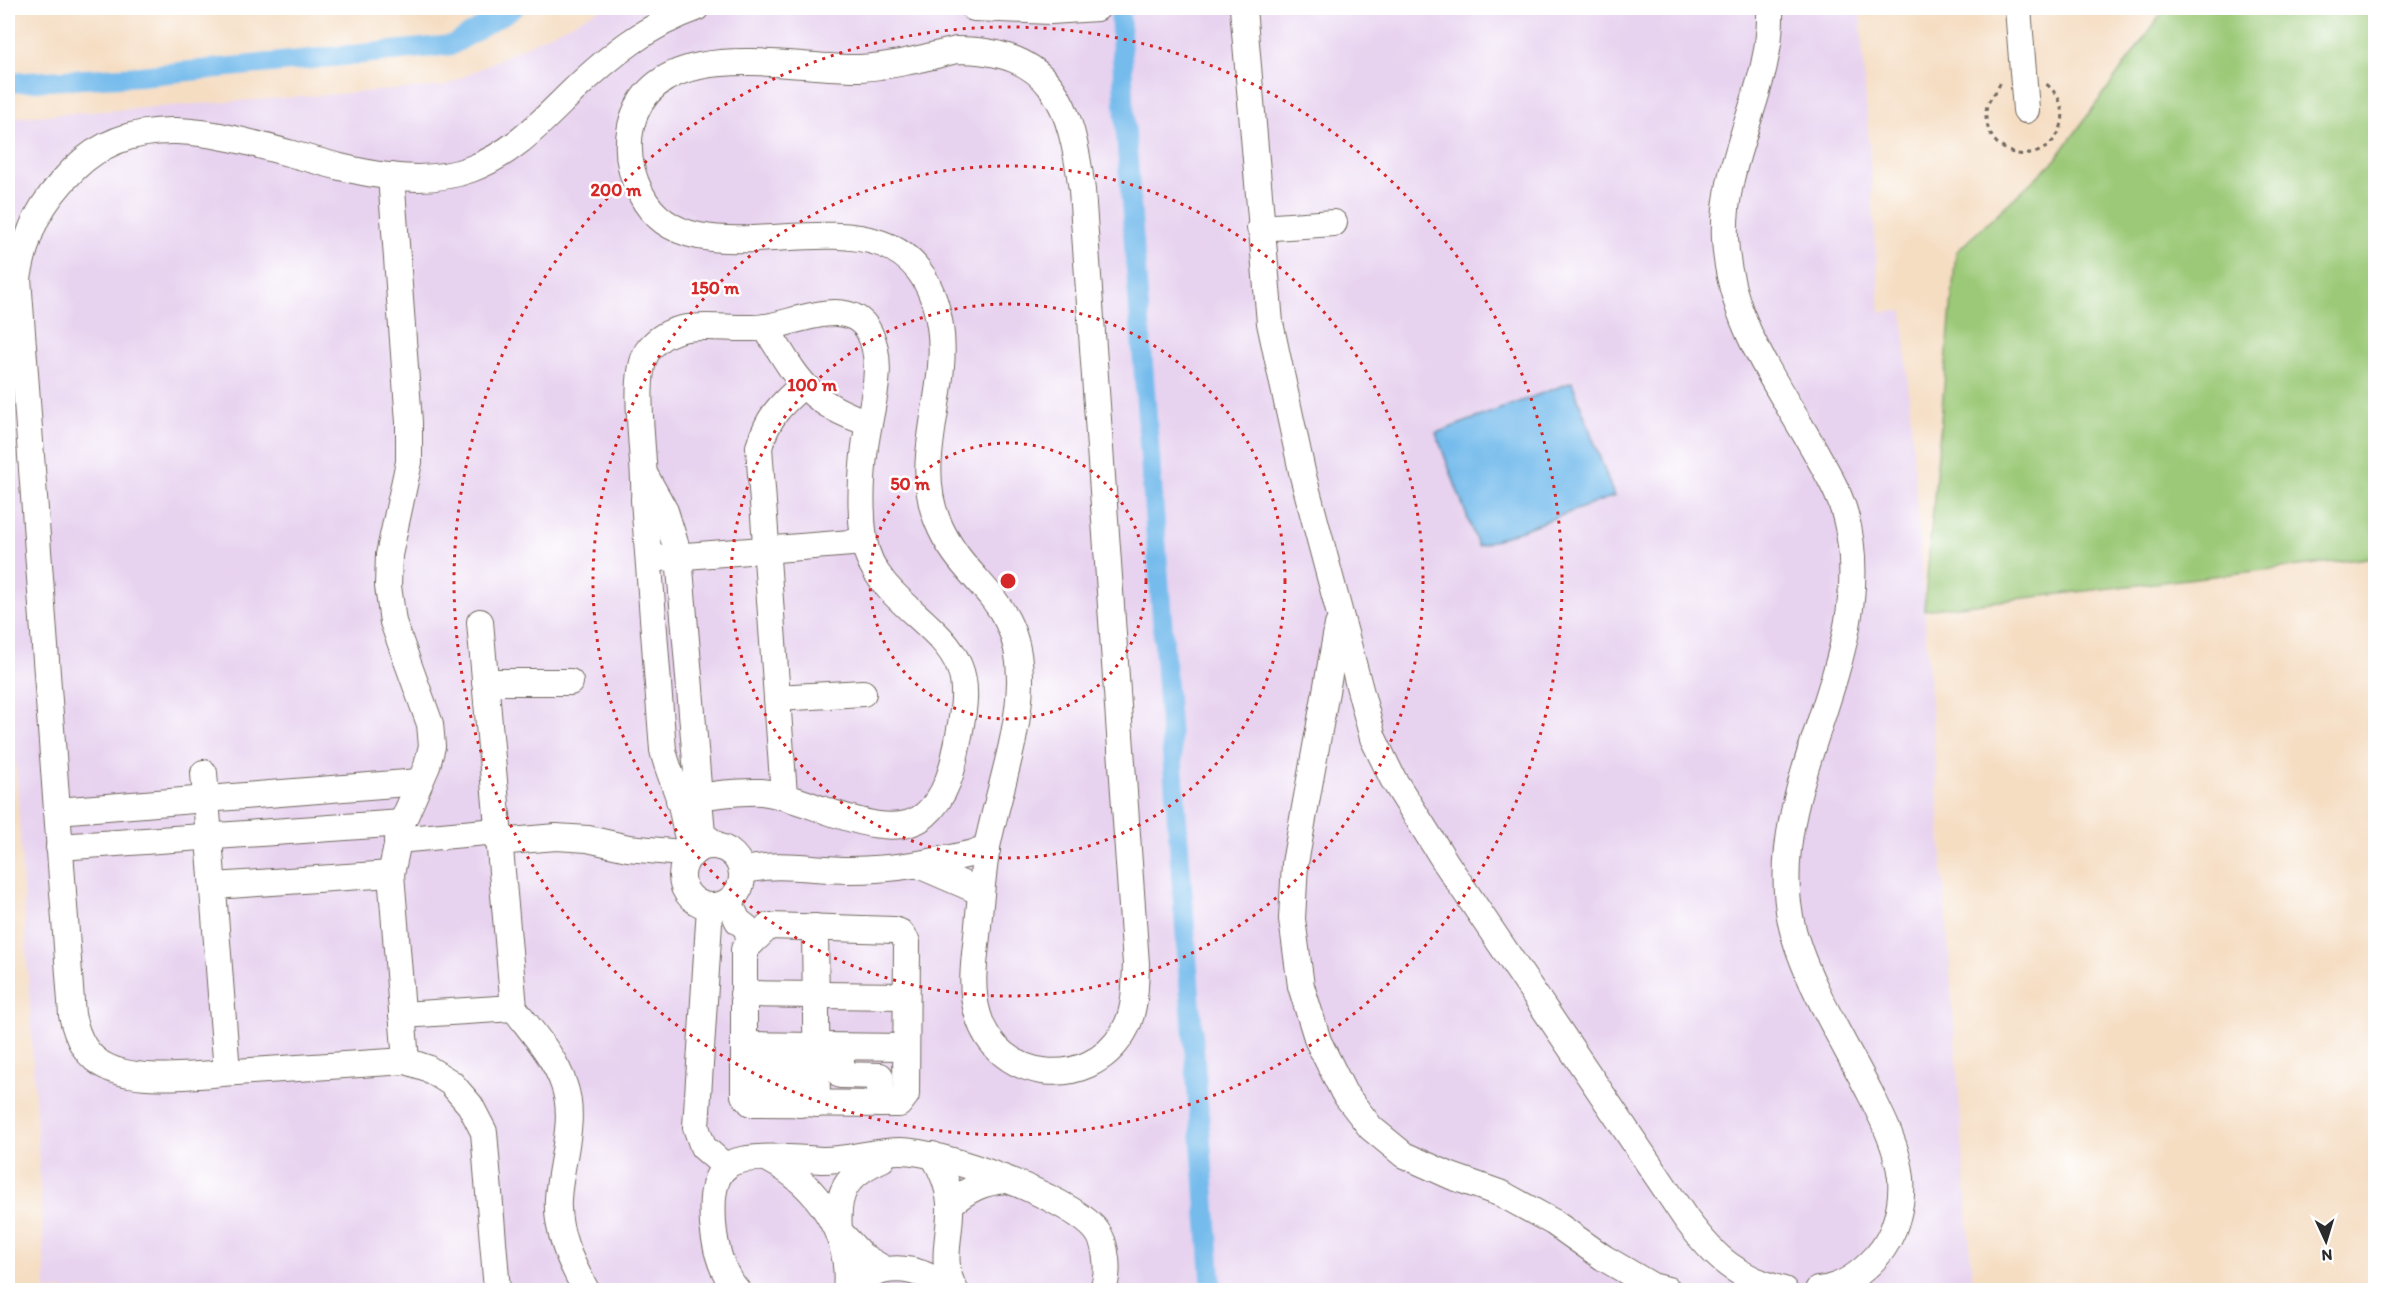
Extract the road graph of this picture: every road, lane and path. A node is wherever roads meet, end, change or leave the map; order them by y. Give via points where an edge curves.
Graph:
1 (696, 8) edge
2 (974, 8) edge
3 (1097, 8) edge
4 (1243, 8) edge
5 (1770, 8) edge
6 (2018, 8) edge
7 (2026, 110) dead end
8 (391, 176) junction
9 (1334, 223) dead end
10 (1260, 228) junction
11 (765, 327) junction
12 (803, 385) junction
13 (869, 423) junction
14 (646, 477) junction
15 (864, 542) junction
16 (766, 549) junction
17 (678, 556) junction
18 (649, 559) junction
19 (1340, 617) junction
20 (480, 622) dead end
21 (485, 682) junction
22 (570, 682) dead end
23 (862, 693) dead end
24 (777, 698) junction
25 (204, 773) dead end
26 (419, 782) junction
27 (784, 795) junction
28 (689, 799) junction
29 (207, 800) junction
30 (57, 811) junction
31 (399, 831) junction
32 (210, 836) junction
33 (498, 837) junction
34 (59, 847) junction
35 (719, 847) junction
36 (987, 850) junction
37 (689, 859) junction
38 (921, 866) junction
39 (742, 871) junction
40 (391, 874) junction
41 (214, 886) junction
42 (981, 892) junction
43 (719, 904) junction
44 (815, 927) junction
45 (750, 944) junction
46 (743, 994) junction
47 (816, 995) junction
48 (906, 996) junction
49 (514, 1008) junction
50 (402, 1015) junction
51 (752, 1045) junction
52 (829, 1047) junction
53 (906, 1047) junction
54 (406, 1061) junction
55 (227, 1072) junction
56 (808, 1104) junction
57 (880, 1104) junction
58 (900, 1151) junction
59 (933, 1155) junction
60 (767, 1158) junction
61 (726, 1167) junction
62 (1007, 1180) junction
63 (950, 1204) junction
64 (839, 1231) junction
65 (946, 1241) junction
66 (884, 1269) junction
67 (913, 1270) junction
68 (497, 1290) edge
69 (586, 1290) edge
70 (737, 1290) edge
71 (846, 1290) edge
72 (852, 1290) edge
73 (948, 1290) edge
74 (955, 1290) edge
75 (1102, 1290) edge
76 (1668, 1290) edge
77 (1784, 1290) edge
78 (1818, 1290) edge

1 - 8 street via 643,32 574,90 532,133 501,156 457,172
2 - 3 street
4 - 10 street
5 - 78 street via 1768,53 1732,167 1726,202 1728,272 1750,339 1834,484 1846,518 1853,558 1848,609 1830,698 1792,823 1786,856 1786,890 1791,924 1805,962 1878,1109 1896,1153 1901,1178 1893,1231 1882,1250 1863,1271 1846,1282
6 - 7 street
8 - 26 street via 409,462 389,555 388,586 393,622 430,724 432,746
8 - 30 street via 214,135 171,130 108,145 81,162 36,214 25,242 18,289
9 - 10 street
10 - 19 street via 1278,369
11 - 12 street
11 - 13 street via 819,314 843,314 861,321 870,333 875,358 876,386
11 - 14 street via 693,326 674,330 647,351 640,393
12 - 13 street via 841,414
12 - 16 street via 766,424 759,447
13 - 15 street via 861,478
14 - 17 street via 665,511
14 - 18 street
15 - 16 street
15 - 27 street via 867,554 896,597 935,632 959,666 964,690 962,715 948,782 923,817 898,824 871,824
16 - 17 street
16 - 24 street
17 - 18 street
17 - 28 street
18 - 28 street via 663,750 670,779
19 - 76 street via 1295,863 1292,919 1301,986 1318,1041 1344,1093 1371,1128 1404,1155 1502,1194 1553,1222 1604,1258 1653,1286
19 - 77 street via 1373,738 1393,779 1446,863 1707,1246 1749,1279
20 - 21 street
21 - 22 street
21 - 33 street
23 - 24 street
24 - 27 street
25 - 29 street
26 - 29 street
26 - 31 street
27 - 28 street via 737,792
28 - 35 street via 702,834
28 - 37 street
29 - 30 street
29 - 32 street
30 - 34 street
31 - 32 street
31 - 33 street
31 - 40 street
32 - 34 street
32 - 41 street
33 - 37 street via 588,839
33 - 49 street
34 - 55 street via 76,1036 91,1056 110,1069 159,1075
35 - 37 street via 706,847
35 - 39 street via 732,853
36 - 38 street
36 - 42 street
36 - 42 street via 1017,712 1018,655 1013,629 1001,607 953,549 937,521 930,496 942,364 935,302 924,277 907,258 887,246 849,236 810,234 720,240 689,234 665,222 645,203 632,176 629,150 632,125 640,105 656,84 678,71 705,64 744,62 856,68 894,66 956,50 986,50 1009,56 1032,69 1053,88 1067,113 1077,146 1082,190 1136,964 1134,1004 1124,1032 1106,1054 1077,1070 1048,1074 1024,1069 994,1045 977,1013 973,984
37 - 43 street via 681,879 688,895 694,901
38 - 39 street via 846,870 787,865
38 - 42 street
39 - 43 street via 740,888
40 - 41 street
40 - 50 street
41 - 55 street
43 - 45 street via 747,928
43 - 61 street via 696,1127 703,1147
44 - 45 street via 769,926
44 - 47 street
44 - 48 street via 900,932 907,942
45 - 46 street via 744,955
46 - 47 street
46 - 51 street
47 - 48 street
47 - 52 street
48 - 53 street
49 - 50 street
49 - 69 street via 564,1085 570,1116 558,1201 560,1229 571,1263
50 - 54 street
51 - 52 street
51 - 56 street via 744,1095 747,1099 755,1103
51 - 56 street via 764,1088 772,1092 778,1088 781,1064 791,1060 798,1067
52 - 53 street
52 - 56 street
52 - 57 street via 841,1075 880,1076
53 - 57 street via 905,1099 899,1104
54 - 55 street
54 - 68 street via 451,1083 470,1105 484,1132
56 - 57 street
58 - 59 street
58 - 60 street via 842,1160
58 - 64 street via 870,1164 850,1179 837,1205
59 - 62 street
59 - 63 street via 945,1176
60 - 61 street via 744,1159
60 - 64 street via 794,1173
61 - 70 street via 715,1184 715,1246 729,1281
62 - 63 street via 986,1182
62 - 75 street via 1042,1192 1077,1213 1097,1231 1106,1258
63 - 65 street
64 - 66 street via 862,1256
64 - 71 street via 848,1266
65 - 67 street
65 - 74 street via 946,1264
66 - 67 street
66 - 72 street via 861,1280
67 - 73 street

